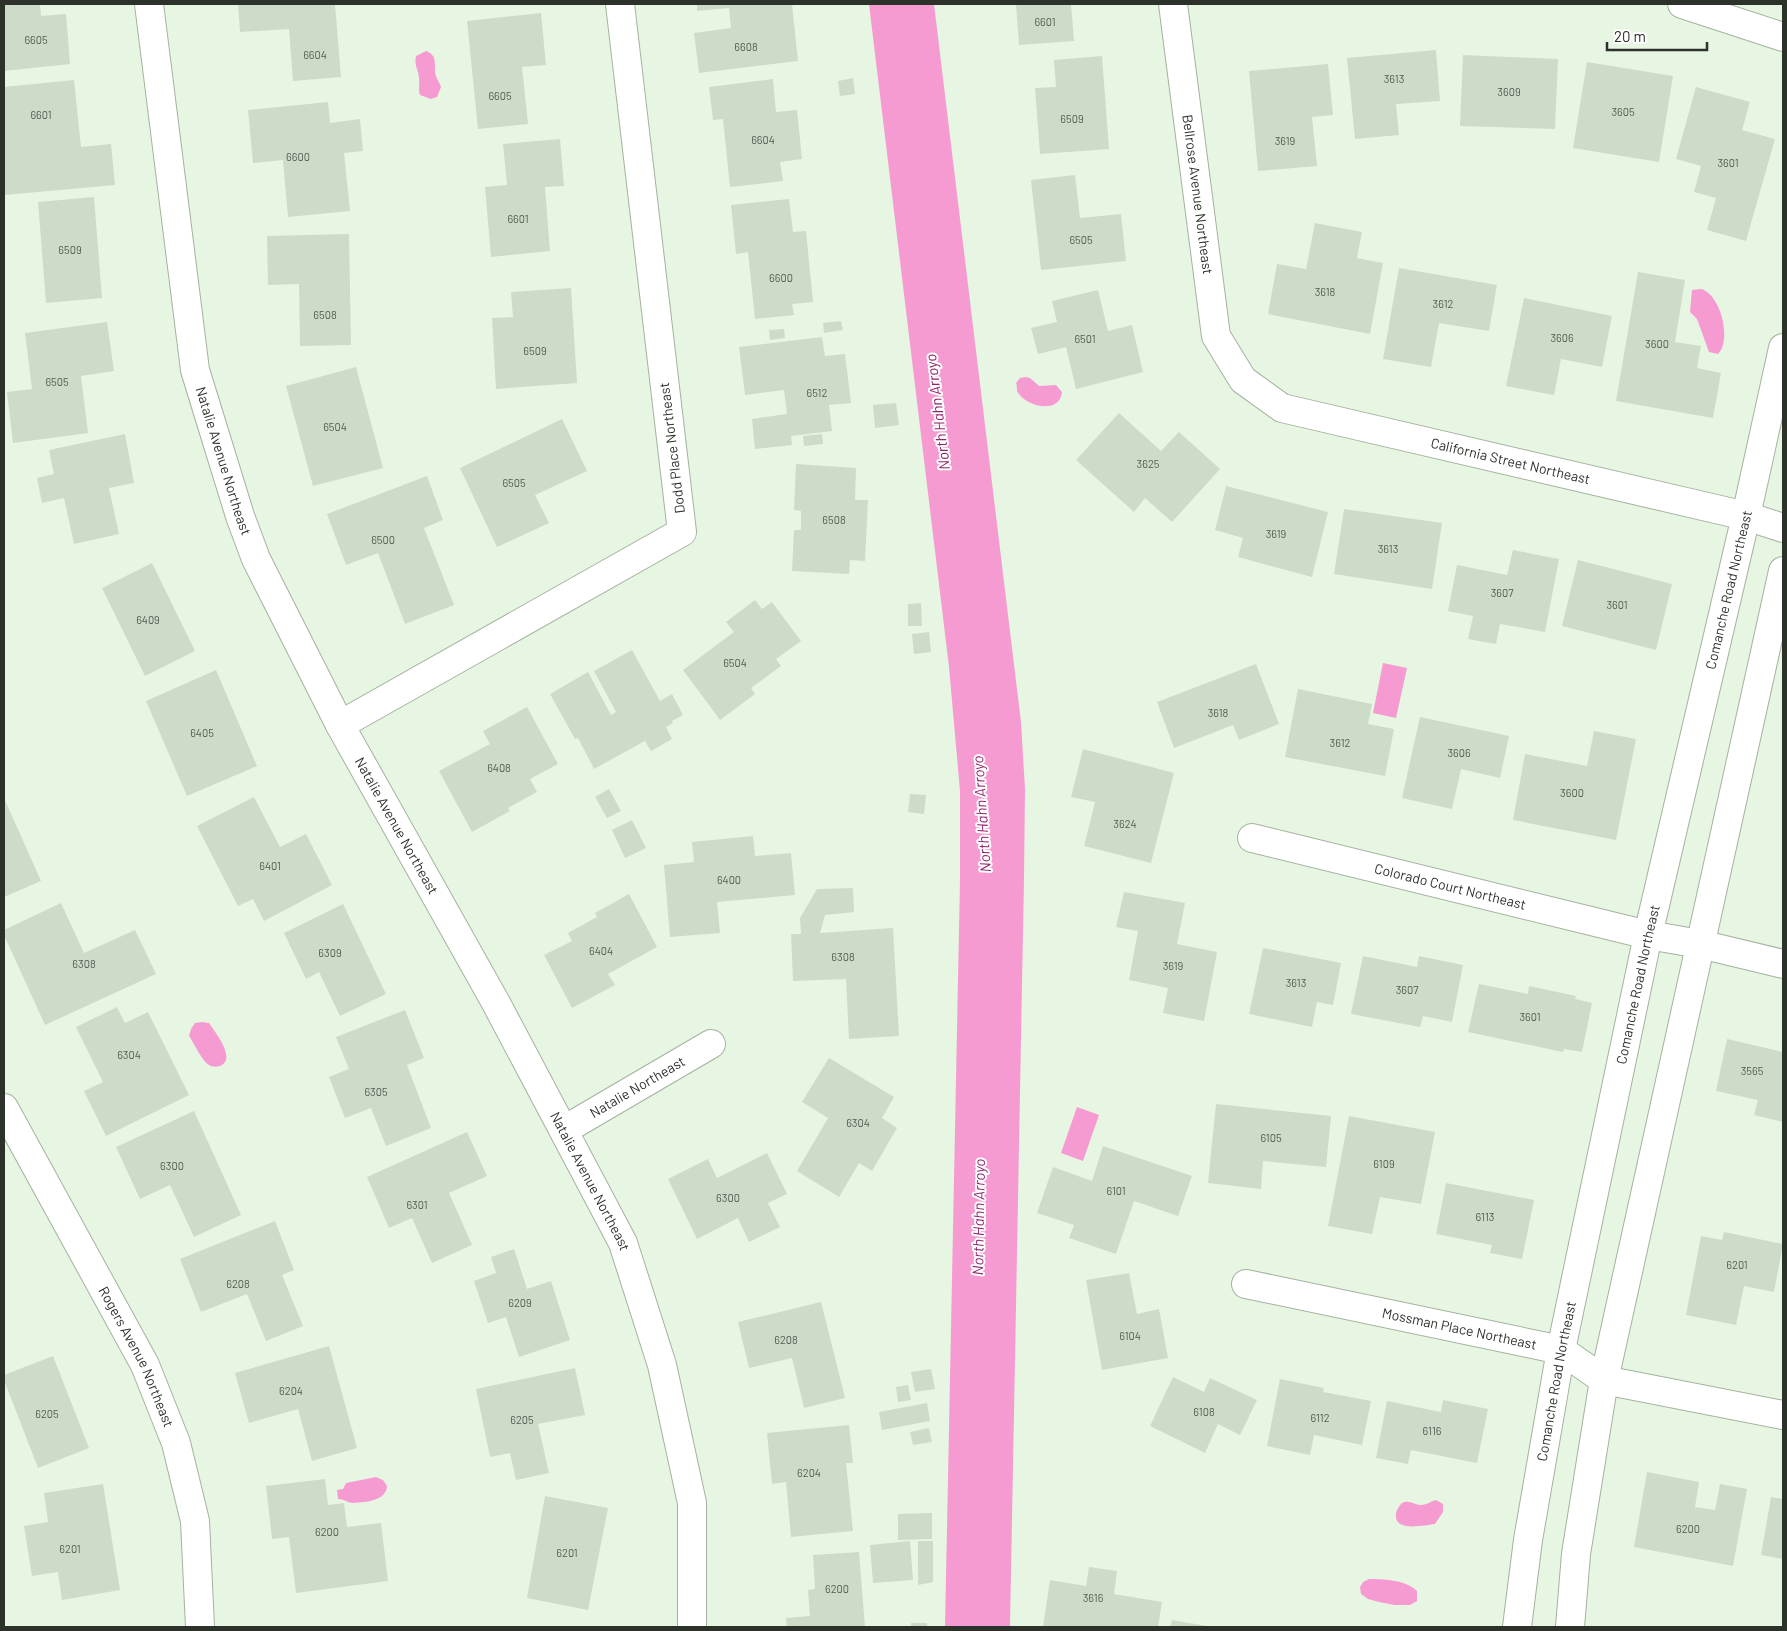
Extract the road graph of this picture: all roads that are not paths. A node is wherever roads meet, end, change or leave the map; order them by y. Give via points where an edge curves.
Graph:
1 (149, 4) edge
2 (620, 4) edge
3 (1176, 4) edge
4 (1682, 4) edge
5 (1783, 37) edge
6 (1783, 348) edge
7 (1243, 380) joint
8 (1746, 516) junction
9 (1783, 528) edge
10 (1783, 571) edge
11 (340, 725) junction
12 (1252, 838) dead end
13 (1648, 935) junction
14 (1700, 944) junction
15 (1783, 964) edge
16 (712, 1044) dead end
17 (4, 1108) edge
18 (564, 1130) junction
19 (1246, 1284) dead end
20 (1561, 1350) junction
21 (1604, 1380) junction
22 (1783, 1414) edge
23 (200, 1627) edge
24 (692, 1627) edge
25 (1518, 1627) edge
26 (1570, 1627) edge

1 - 11 street, Natalie Avenue Northeast via 195,370 256,558
2 - 11 street, Dodd Place Northeast via 682,532
3 - 7 street, Bellrose Avenue Northeast via 1216,336
4 - 5 street
6 - 8 street, Comanche Road Northeast
7 - 8 street, California Street Northeast via 1282,408
8 - 9 street, California Street Northeast
8 - 13 street, Comanche Road Northeast
10 - 14 street
11 - 18 street, Natalie Avenue Northeast
12 - 13 street, Colorado Court Northeast
13 - 14 street, Colorado Court Northeast
13 - 20 street, Comanche Road Northeast
14 - 15 street, Colorado Court Northeast
14 - 21 street
16 - 18 street, Natalie Northeast
17 - 23 street, Rogers Avenue Northeast via 146,1365 176,1442 195,1520
18 - 24 street, Natalie Avenue Northeast via 624,1243 662,1365 692,1503
19 - 20 street, Mossman Place Northeast
20 - 21 street, Mossman Place Northeast
20 - 25 street, Comanche Road Northeast via 1528,1540
21 - 22 street, Mossman Place Northeast
21 - 26 street via 1576,1554

